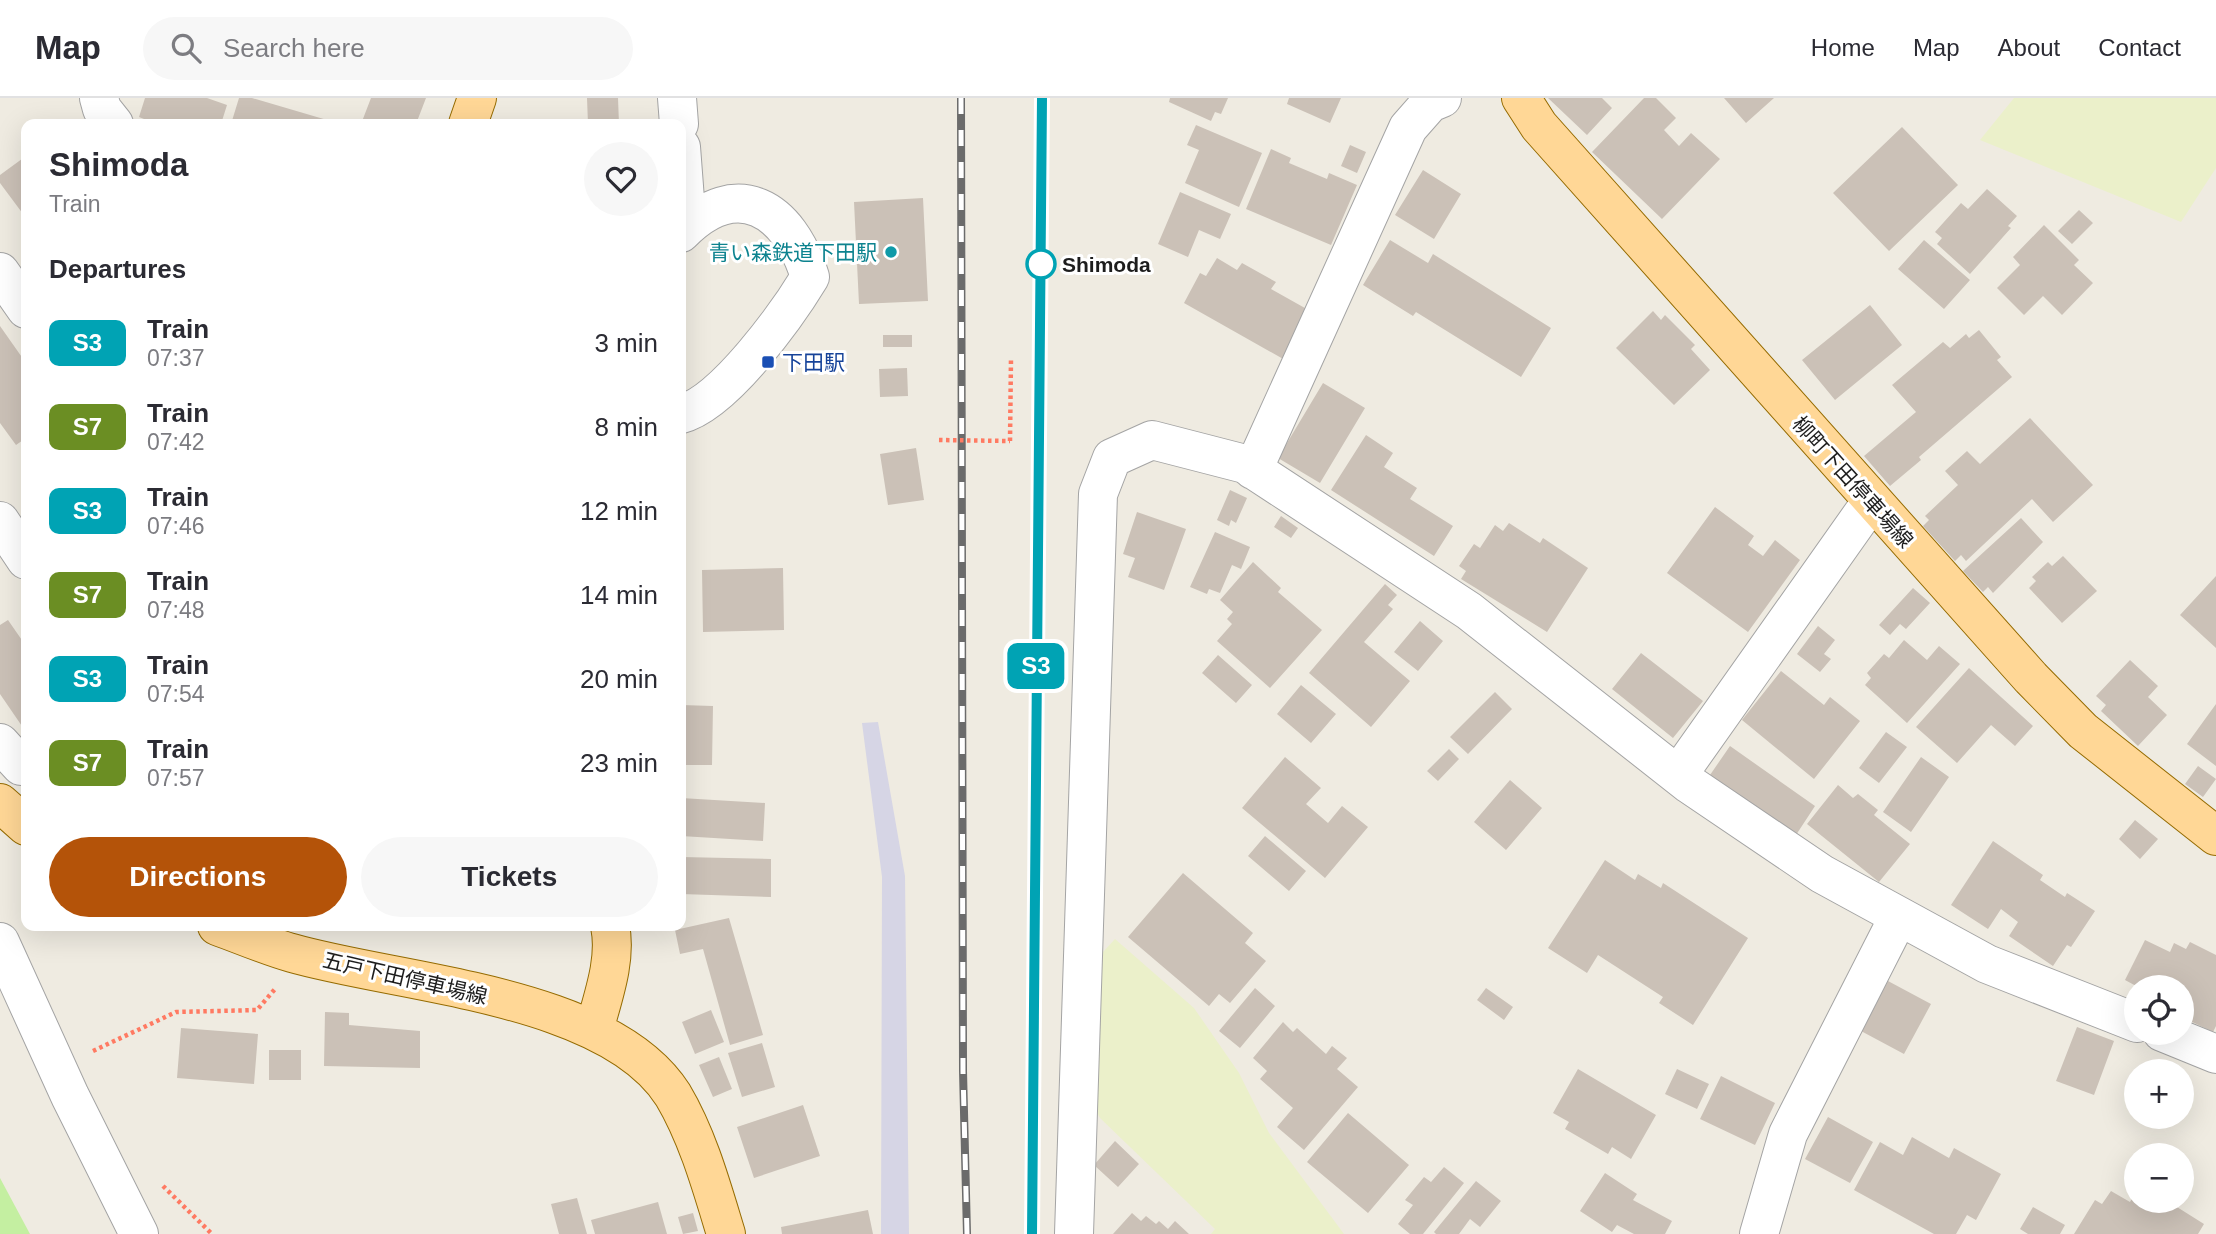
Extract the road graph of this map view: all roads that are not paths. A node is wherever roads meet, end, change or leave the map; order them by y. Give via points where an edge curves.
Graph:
1 (99, 98) edge
2 (477, 98) edge
3 (677, 98) edge
4 (1442, 98) edge
5 (1521, 98) edge
6 (110, 119) edge
7 (470, 119) edge
8 (679, 119) edge
9 (686, 227) edge
10 (0, 272) edge
11 (21, 302) edge
12 (686, 413) edge
13 (1253, 470) junction
14 (1871, 502) junction
15 (0, 521) edge
16 (21, 552) edge
17 (0, 743) edge
18 (21, 765) edge
19 (1678, 775) junction
20 (0, 803) edge
21 (21, 822) edge
22 (2216, 836) edge
23 (1899, 916) junction
24 (231, 931) edge
25 (611, 931) edge
26 (0, 942) edge
27 (2124, 1018) edge
28 (594, 1030) junction
29 (2194, 1045) edge
30 (2216, 1054) edge
31 (139, 1234) edge
32 (726, 1234) edge
33 (1074, 1234) edge
34 (1759, 1234) edge

1 - 6 street
2 - 7 main road
3 - 8 street
4 - 13 street via 1430,103 1408,128
5 - 14 main road, 柳町下田停車場線 via 1539,126
9 - 12 street via 709,209 757,204 791,235 810,276 792,306 715,397
10 - 11 street
13 - 19 street via 1469,611
13 - 33 street via 1232,460 1153,440 1112,458 1098,494
14 - 19 street
14 - 22 main road, 柳町下田停車場線 via 2082,731
15 - 16 street
17 - 18 street
19 - 23 street via 1822,874
20 - 21 main road
23 - 27 street via 1987,964
23 - 34 street via 1788,1134
24 - 28 main road, 五戸下田停車場線 via 292,953 514,1003
25 - 28 main road via 607,984
26 - 31 street
28 - 32 main road, 五戸下田停車場線 via 639,1057 672,1095 705,1167
29 - 30 street

